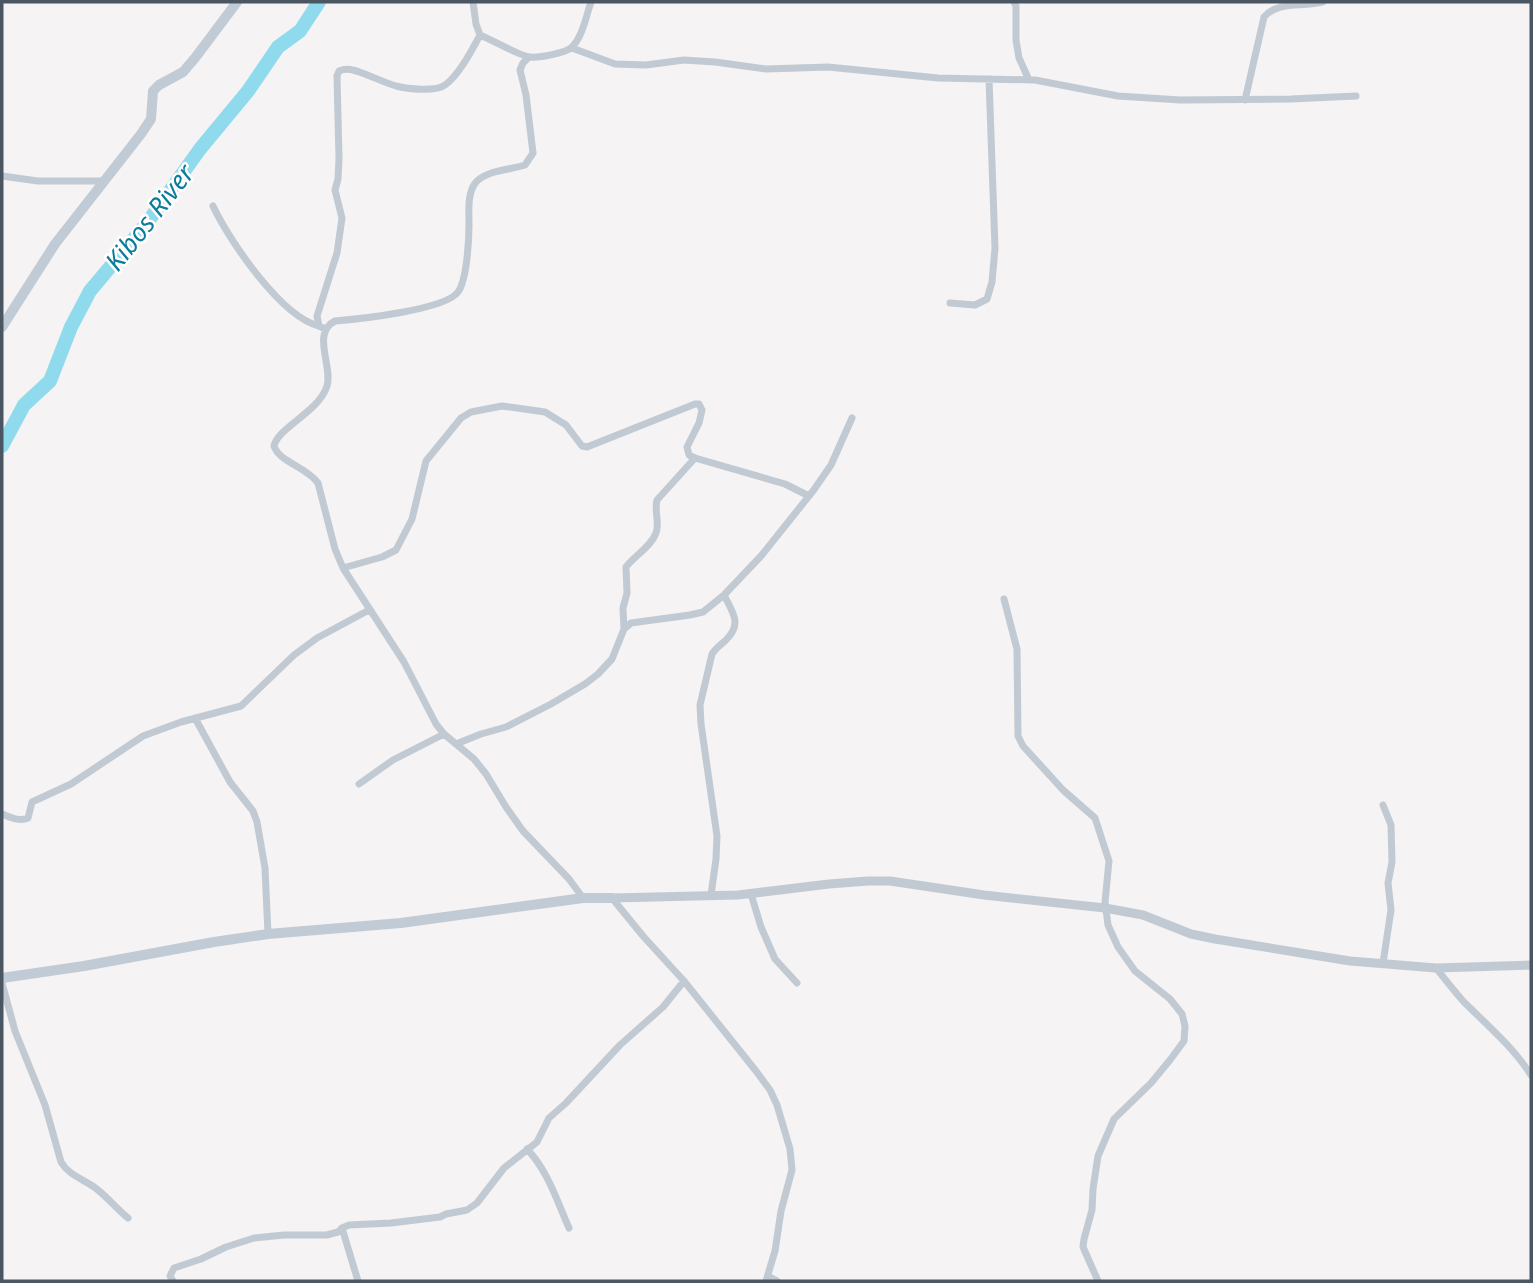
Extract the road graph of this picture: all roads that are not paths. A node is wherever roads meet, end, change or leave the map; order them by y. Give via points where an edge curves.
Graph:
1 (237, 2) edge
2 (473, 2) edge
3 (591, 2) edge
4 (1014, 2) edge
5 (1323, 2) edge
6 (480, 35) junction
7 (572, 48) junction
8 (529, 58) junction
9 (989, 79) junction
10 (1029, 80) junction
11 (1356, 96) dead end
12 (1245, 100) junction
13 (2, 176) edge
14 (104, 181) junction
15 (213, 206) dead end
16 (950, 303) dead end
17 (2, 327) edge
18 (322, 327) junction
19 (852, 418) dead end
20 (695, 458) junction
21 (809, 496) junction
22 (343, 568) junction
23 (724, 595) junction
24 (1004, 599) dead end
25 (369, 610) junction
26 (624, 629) junction
27 (195, 718) junction
28 (444, 734) junction
29 (456, 744) junction
30 (359, 784) dead end
31 (1383, 805) dead end
32 (2, 814) edge
33 (751, 894) junction
34 (711, 895) junction
35 (583, 898) junction
36 (612, 898) junction
37 (1105, 908) junction
38 (268, 934) junction
39 (1383, 963) junction
40 (1531, 965) edge
41 (1436, 968) junction
42 (2, 980) edge
43 (684, 981) junction
44 (797, 984) dead end
45 (1531, 1075) edge
46 (527, 1149) junction
47 (128, 1218) dead end
48 (342, 1227) junction
49 (569, 1228) dead end
50 (767, 1279) edge
51 (173, 1281) edge
52 (358, 1281) edge
53 (777, 1281) edge
54 (1098, 1281) edge

1 - 14 main road via 183,72 153,91 151,119
2 - 6 street
3 - 7 street
4 - 10 street via 1019,58
5 - 12 street via 1270,9 1264,17
6 - 8 street
6 - 18 street via 449,82 438,88 396,86 354,70 339,71 335,190 342,218 337,253 317,316
7 - 8 street
7 - 9 street via 615,64 684,60 766,69 828,67
8 - 18 street via 520,70 533,153 526,165 476,181 470,200 464,278 456,295 429,306
9 - 10 street
9 - 16 street via 995,247 992,282 987,299 975,305
10 - 12 street via 1118,96
11 - 12 street
13 - 14 street
14 - 17 main road via 55,244
15 - 18 street via 222,226 283,303
18 - 22 street via 328,384 316,404 277,437 274,446 277,454 318,483
19 - 21 street via 831,465
20 - 21 street
20 - 22 street via 687,447 699,423 699,404 587,447 545,412 502,406 471,412 426,461 412,519 396,550
20 - 26 street via 657,500 656,533 626,567
21 - 23 street
22 - 25 street
23 - 26 street via 703,612 631,623
23 - 34 street via 736,624 712,654 700,705 717,836
24 - 37 street via 1017,649 1018,736 1063,790 1096,818 1109,861
25 - 27 street via 294,655 241,706
25 - 28 street
26 - 29 street via 612,659 585,684 526,718
27 - 32 street via 143,736 71,784 32,802 25,820
27 - 38 street via 257,822
28 - 29 street
28 - 30 street
29 - 35 street via 474,759 523,831
31 - 39 street via 1391,825 1392,862
33 - 34 street
33 - 37 street via 890,881
33 - 44 street via 775,959
34 - 36 street
35 - 36 main road
35 - 38 main road via 412,922
36 - 43 street
37 - 39 street via 1143,915 1215,939
37 - 54 street via 1118,947 1135,971 1170,999 1185,1026 1184,1041 1114,1119 1098,1156 1083,1247
38 - 42 main road
39 - 41 street
40 - 41 street
41 - 45 street
42 - 47 street via 61,1162
43 - 46 street via 549,1118 537,1142
43 - 50 street via 770,1090 790,1149 792,1170
46 - 48 street via 467,1210
46 - 49 street via 550,1184
48 - 51 street via 334,1234 243,1241 174,1268
48 - 52 street
50 - 53 street

